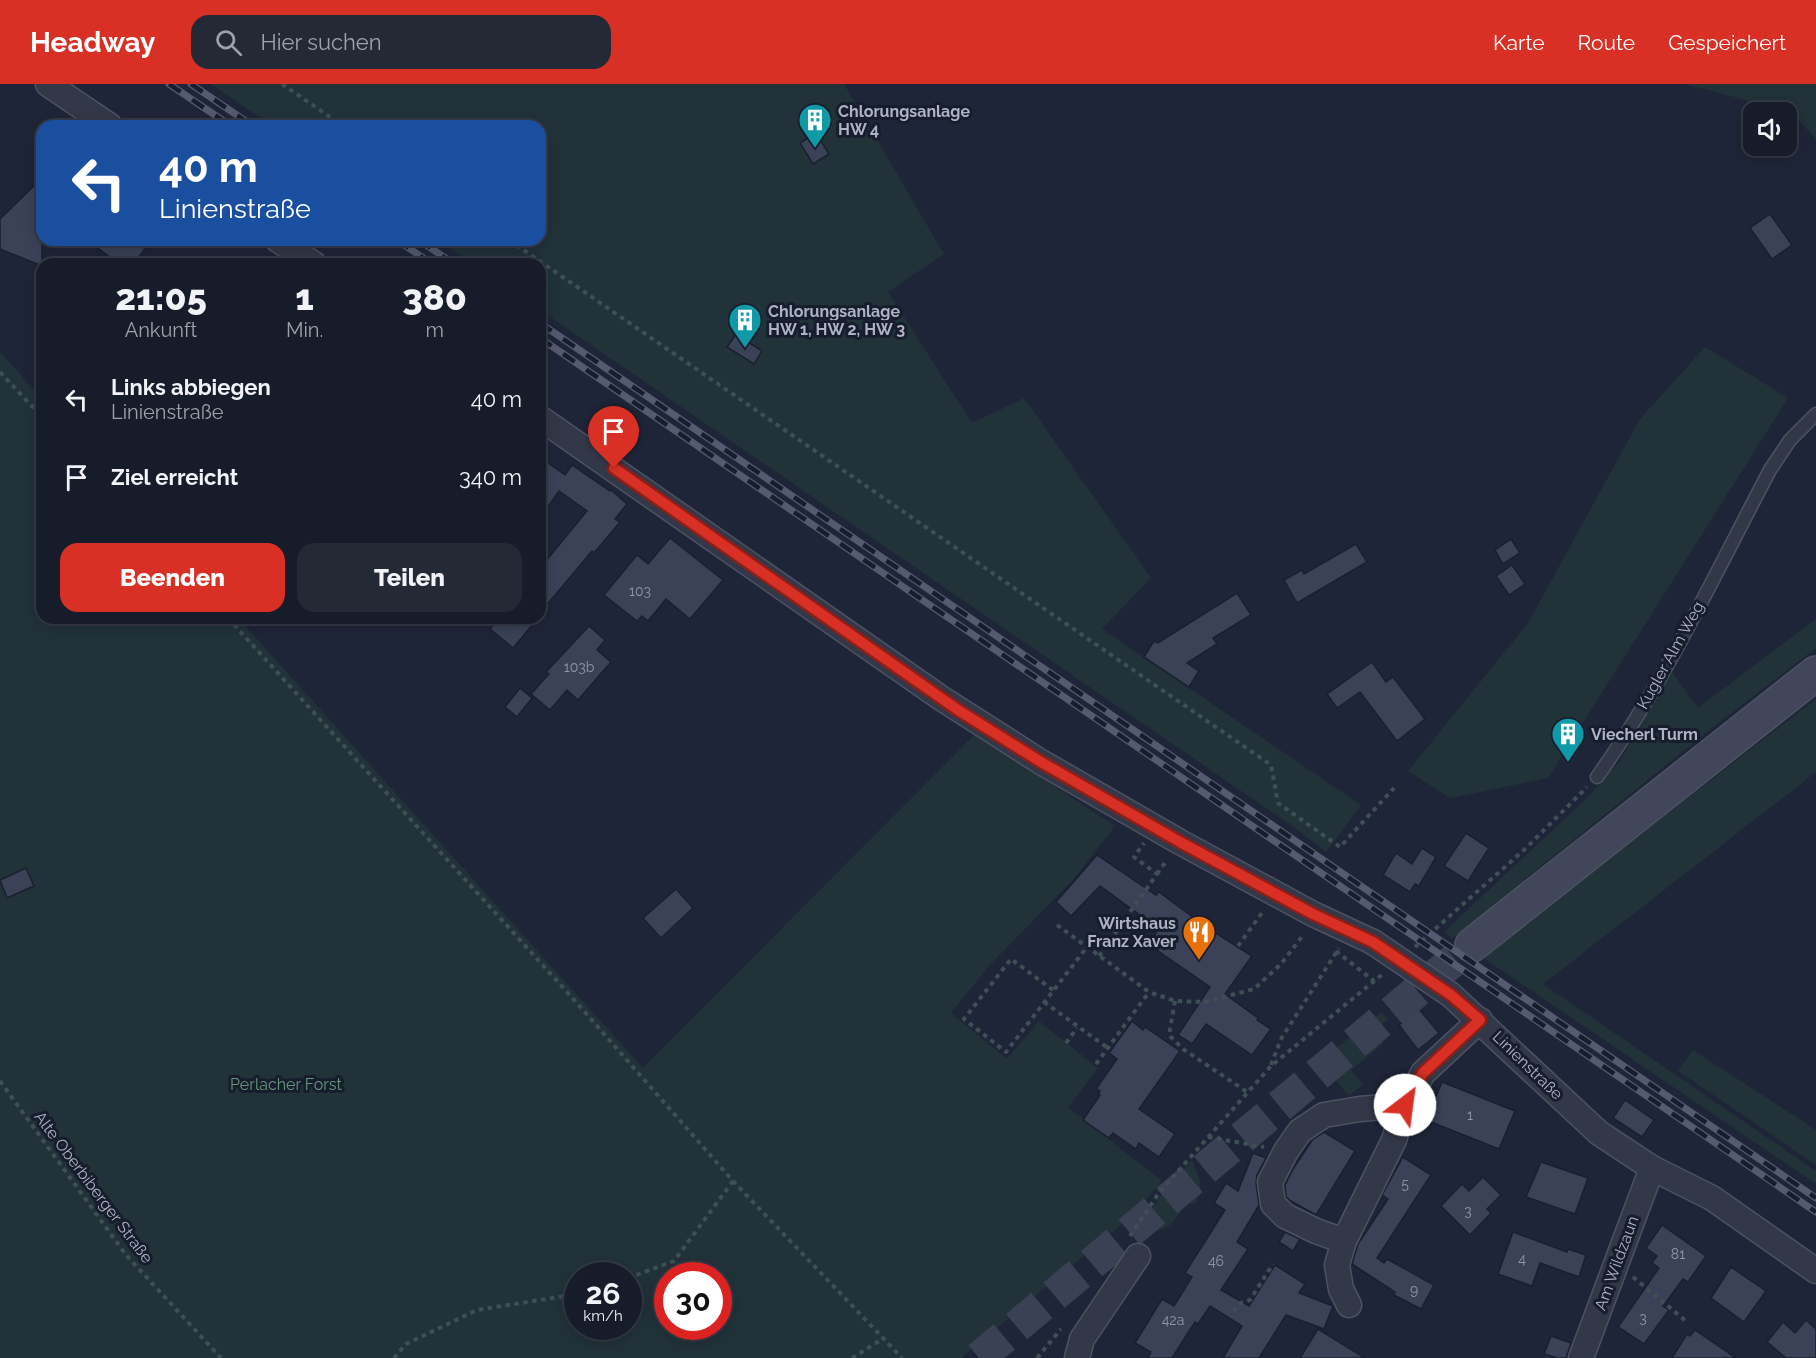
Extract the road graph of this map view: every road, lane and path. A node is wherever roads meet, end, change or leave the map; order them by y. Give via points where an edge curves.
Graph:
1 (48, 84) edge
2 (282, 84) edge
3 (101, 120) edge
4 (334, 120) edge
5 (287, 246) edge
6 (518, 246) edge
7 (305, 258) edge
8 (535, 258) edge
9 (546, 265) edge
10 (0, 372) edge
11 (36, 411) edge
12 (1816, 414) edge
13 (546, 422) edge
14 (233, 624) edge
15 (1816, 673) edge
16 (1598, 777) joint
17 (1394, 788) dead end
18 (1155, 828) junction
19 (1275, 893) junction
20 (1443, 924) dead end
21 (1057, 925) dead end
22 (1351, 930) junction
23 (1305, 933) dead end
24 (1472, 945) tunnel mouth
25 (1238, 946) dead end
26 (1087, 947) junction
27 (1336, 951) junction
28 (1099, 956) junction
29 (1053, 990) junction
30 (1149, 992) junction
31 (1044, 1002) junction
32 (1175, 1002) junction
33 (1480, 1020) junction
34 (1077, 1028) junction
35 (1066, 1043) dead end
36 (1108, 1048) junction
37 (1096, 1064) dead end
38 (1271, 1066) junction
39 (0, 1081) edge
40 (1247, 1092) junction
41 (1405, 1105) junction
42 (1208, 1137) junction
43 (1286, 1150) junction
44 (1652, 1168) junction
45 (733, 1181) junction
46 (1158, 1194) dead end
47 (1344, 1241) junction
48 (1138, 1256) dead end
49 (1273, 1264) dead end
50 (1616, 1264) junction
51 (1816, 1271) edge
52 (642, 1273) edge
53 (564, 1296) edge
54 (1349, 1305) dead end
55 (1233, 1311) dead end
56 (1686, 1321) dead end
57 (884, 1338) junction
58 (221, 1358) edge
59 (394, 1358) edge
60 (852, 1358) edge
61 (902, 1358) edge
62 (1077, 1358) edge
63 (1581, 1358) edge

1 - 3 street
2 - 4 path
5 - 7 street
6 - 8 path
9 - 17 path via 1271,765 1278,802 1340,847
10 - 11 path
12 - 16 lane, Kugler Alm Weg via 1790,440 1770,470 1667,664
13 - 18 street, Linienstraße via 941,698
14 - 45 path
15 - 24 main road
16 - 20 path
18 - 19 street, Linienstraße
18 - 28 path via 1134,857 1157,874
19 - 22 street, Linienstraße
19 - 25 path
21 - 26 path
22 - 27 path
22 - 33 street, Linienstraße, bridge via 1451,995
23 - 32 path via 1281,964 1254,989 1205,1002
26 - 28 path
26 - 29 path
27 - 38 path via 1281,1039
27 - 38 path via 1374,981
28 - 30 path
29 - 31 path
29 - 31 path via 1011,959 964,1019 1006,1052
30 - 32 path
30 - 36 path
31 - 34 path
32 - 40 path via 1169,1035 1183,1049
33 - 41 street via 1423,1073
33 - 44 street, Linienstraße via 1599,1133
34 - 35 path
34 - 36 path
36 - 37 path
38 - 40 path
39 - 58 path, Alte Oberbiberger Straße via 126,1255
40 - 42 path
41 - 43 street via 1324,1115 1300,1131
41 - 47 street via 1394,1140
42 - 43 path
42 - 46 path
43 - 47 street via 1270,1182 1273,1204 1285,1216
44 - 50 street, Am Wildzaun
44 - 51 street, Linienstraße via 1712,1198
45 - 52 path via 674,1261
45 - 57 path
47 - 54 street via 1337,1264 1341,1289
48 - 62 street via 1082,1339
49 - 55 path via 1250,1300
50 - 56 path
50 - 63 street, Am Wildzaun
53 - 59 path via 477,1310 406,1344
57 - 60 path
57 - 61 path

